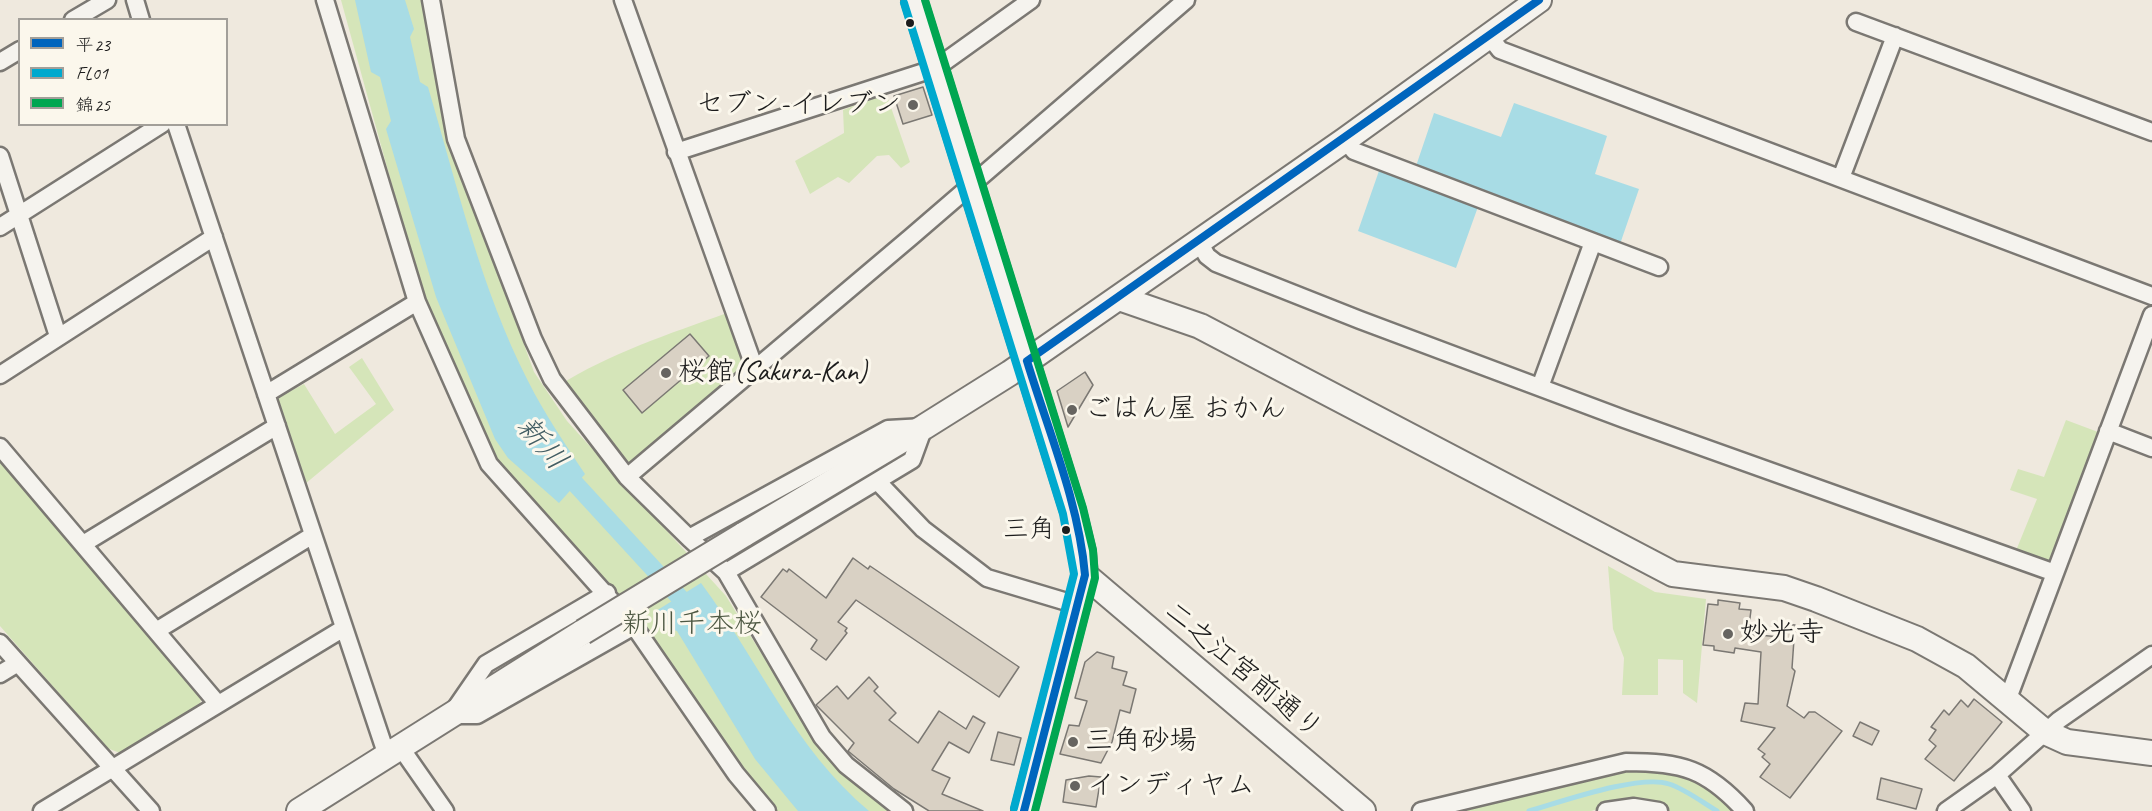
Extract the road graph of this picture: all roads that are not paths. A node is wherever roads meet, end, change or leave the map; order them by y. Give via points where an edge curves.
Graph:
1 (107, 0) edge
2 (135, 0) edge
3 (325, 0) edge
4 (431, 0) edge
5 (623, 0) edge
6 (914, 0) edge
7 (1031, 0) edge
8 (1186, 0) edge
9 (1539, 0) edge
10 (76, 18) edge
11 (140, 18) edge
12 (1856, 22) dead end
13 (1489, 36) junction
14 (1895, 36) junction
15 (18, 51) edge
16 (0, 62) edge
17 (936, 68) junction
18 (159, 126) edge
19 (177, 126) edge
20 (2152, 132) edge
21 (1345, 140) junction
22 (676, 153) junction
23 (0, 156) edge
24 (1841, 178) junction
25 (973, 183) junction
26 (19, 214) junction
27 (0, 227) edge
28 (214, 237) junction
29 (1199, 242) junction
30 (1593, 242) junction
31 (1659, 267) dead end
32 (2152, 296) edge
33 (1119, 298) junction
34 (417, 302) junction
35 (2152, 315) edge
36 (58, 336) junction
37 (1027, 361) junction
38 (756, 369) junction
39 (0, 375) edge
40 (1540, 387) junction
41 (266, 394) junction
42 (277, 426) junction
43 (924, 427) junction
44 (2108, 431) junction
45 (0, 447) edge
46 (2152, 448) edge
47 (627, 477) junction
48 (878, 482) junction
49 (313, 535) junction
50 (689, 538) junction
51 (83, 544) junction
52 (726, 572) junction
53 (2055, 573) junction
54 (1085, 575) junction
55 (607, 593) junction
56 (1077, 605) junction
57 (634, 626) junction
58 (344, 628) junction
59 (156, 631) junction
60 (0, 643) edge
61 (2152, 655) edge
62 (18, 663) junction
63 (0, 674) edge
64 (2007, 701) junction
65 (218, 704) junction
66 (451, 715) junction
67 (2045, 732) junction
68 (394, 752) junction
69 (2152, 753) edge
70 (113, 768) junction
71 (1996, 774) junction
72 (1634, 809) edge
73 (42, 811) edge
74 (151, 811) edge
75 (299, 811) edge
76 (445, 811) edge
77 (767, 811) edge
78 (904, 811) edge
79 (1024, 811) edge
80 (1363, 811) edge
81 (1421, 811) edge
82 (1606, 811) edge
83 (1659, 811) edge
84 (1745, 811) edge
85 (1946, 811) edge
86 (2022, 811) edge

1 - 10 street
2 - 11 street
3 - 34 street
4 - 47 street via 456,140 533,339 561,394
5 - 22 street
6 - 17 street
7 - 17 street
8 - 25 street
9 - 13 street
12 - 14 street
13 - 21 street
13 - 24 street via 1500,50
14 - 20 street
14 - 24 street
15 - 16 street
17 - 22 street
17 - 25 street
18 - 26 street
19 - 28 street
21 - 29 street
21 - 30 street via 1354,151
22 - 38 street
23 - 26 street
24 - 32 street
25 - 37 street
25 - 38 street
26 - 27 street
26 - 36 street
28 - 36 street
28 - 41 street
29 - 33 street
29 - 40 street via 1216,263
30 - 31 street
30 - 40 street
33 - 37 street
33 - 64 street via 1200,326 1674,574 1784,588 1816,599 1917,639 1966,666
34 - 41 street
34 - 55 street via 489,464
35 - 44 street
36 - 39 street
37 - 43 street
37 - 54 street via 1073,511
38 - 47 street
40 - 53 street
41 - 42 street
42 - 49 street
42 - 51 street
43 - 48 street via 912,460
43 - 50 street via 888,429
43 - 66 street, bridge
44 - 46 street
44 - 53 street
45 - 51 street
47 - 50 street
48 - 52 street
48 - 56 street via 923,529 987,578
49 - 58 street
49 - 59 street
50 - 52 street
51 - 59 street
52 - 78 street via 822,737 846,765
53 - 64 street
54 - 56 street
54 - 80 street, 二之江宮前通り
55 - 57 street
55 - 66 street via 486,664
56 - 79 street
57 - 66 street via 477,715
57 - 77 street via 736,774
58 - 65 street
58 - 68 street
59 - 65 street
60 - 62 street
61 - 67 street
62 - 63 street
62 - 70 street
64 - 67 street
65 - 70 street
66 - 68 street
67 - 69 street via 2067,742
67 - 71 street
68 - 75 street
68 - 76 street
70 - 73 street
70 - 74 street
71 - 85 street
71 - 86 street
72 - 82 street
72 - 83 street
81 - 84 street via 1626,762 1659,762 1683,766 1715,782

